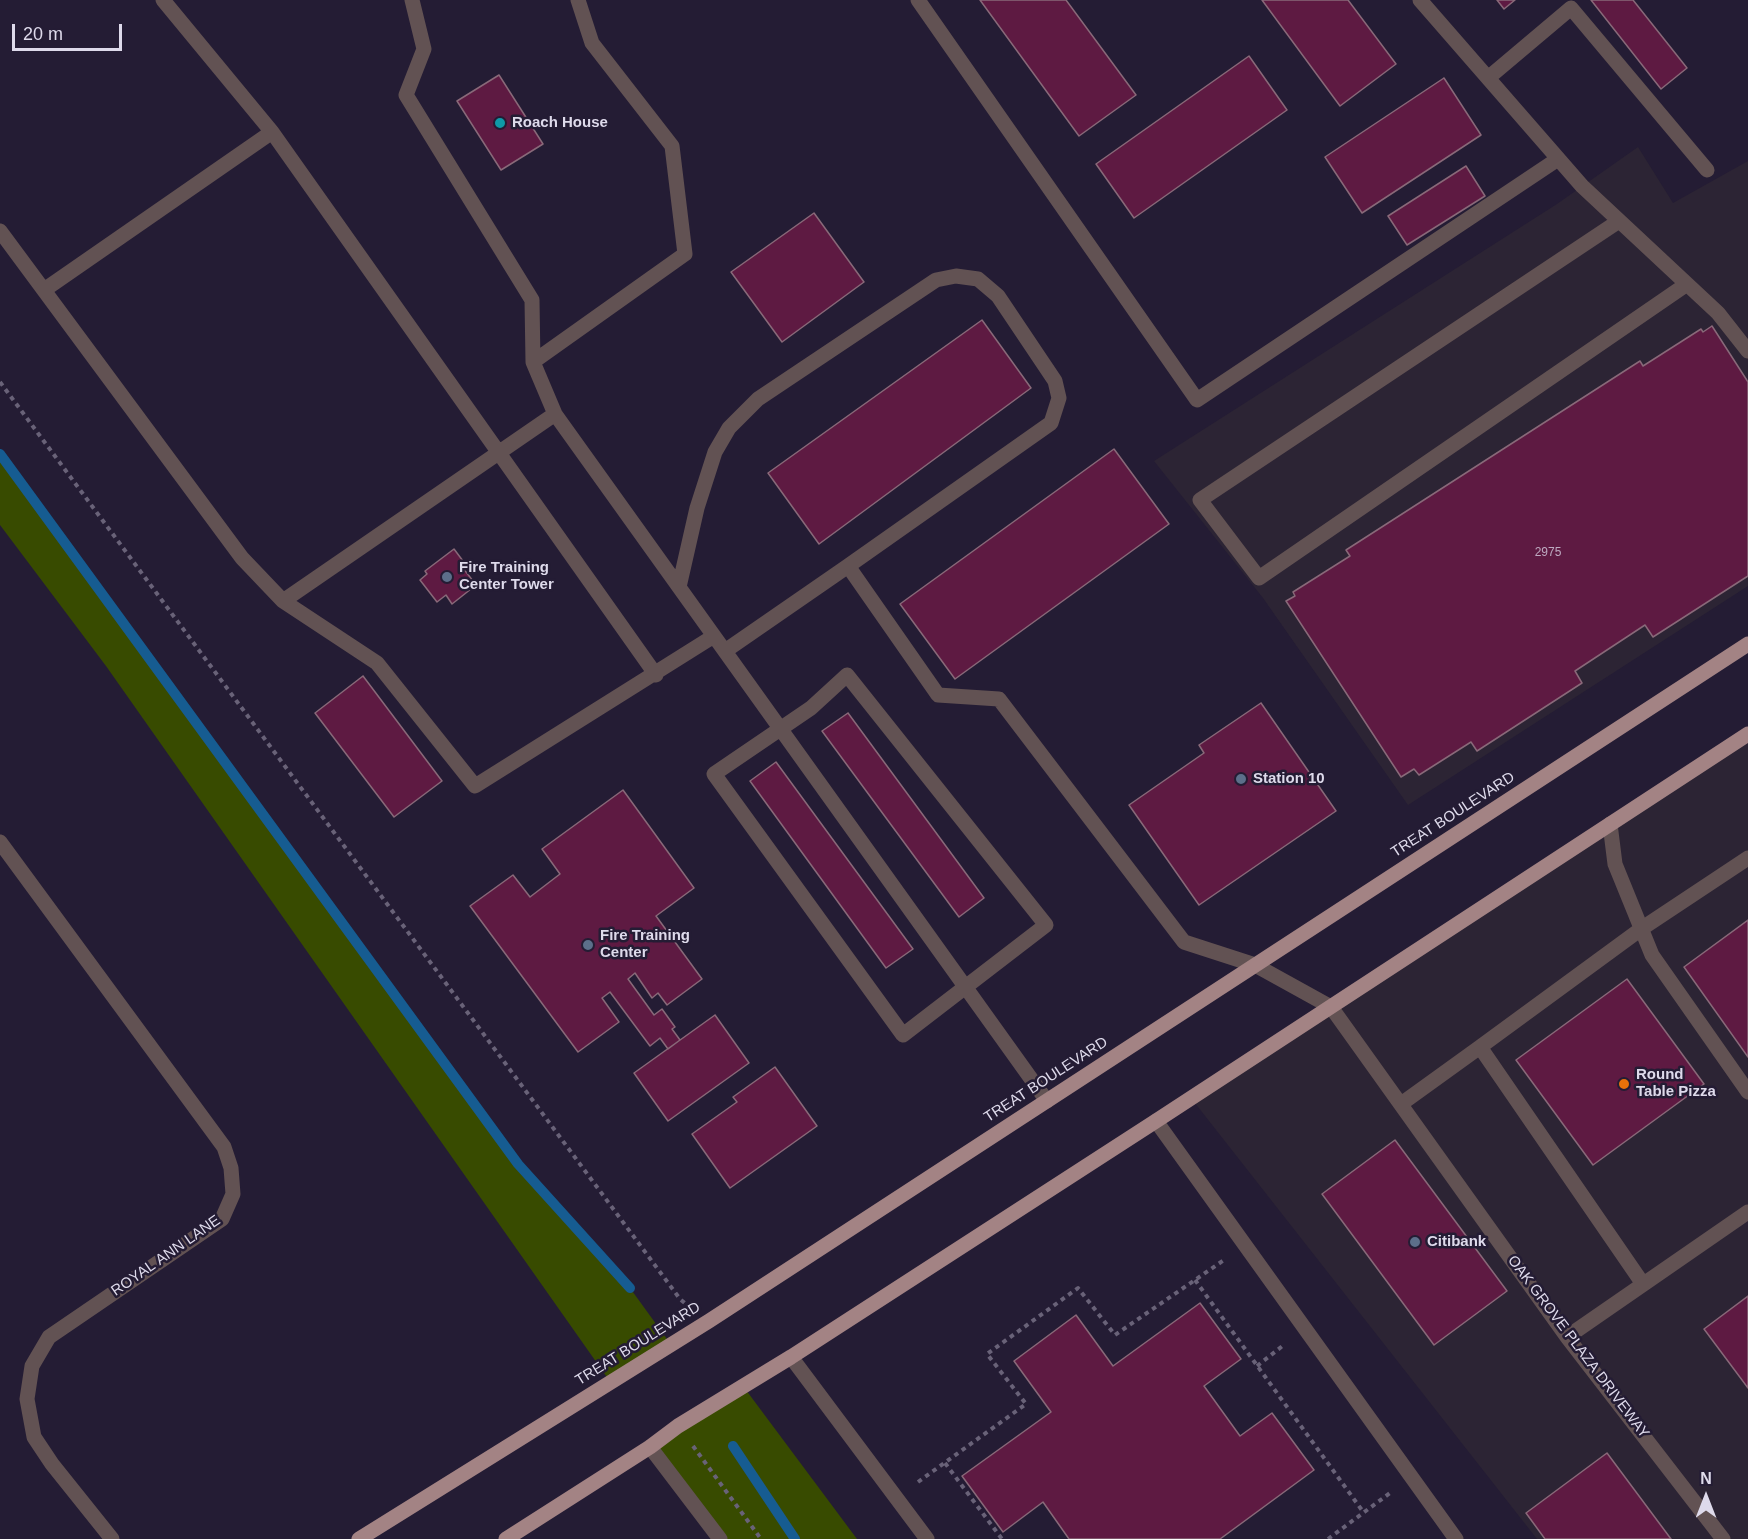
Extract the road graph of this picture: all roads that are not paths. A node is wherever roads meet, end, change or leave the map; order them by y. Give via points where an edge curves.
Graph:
1 (163, 0) edge
2 (412, 0) edge
3 (578, 0) edge
4 (918, 0) edge
5 (1420, 0) edge
6 (1568, 4) edge
7 (1488, 78) junction
8 (272, 132) junction
9 (1558, 159) junction
10 (1707, 170) dead end
11 (1619, 220) junction
12 (0, 231) edge
13 (1687, 284) junction
14 (44, 290) junction
15 (1748, 351) edge
16 (533, 362) junction
17 (555, 414) junction
18 (499, 453) junction
19 (848, 566) junction
20 (679, 587) junction
21 (283, 601) junction
22 (714, 636) junction
23 (1748, 644) edge
24 (725, 651) junction
25 (656, 675) junction
26 (780, 728) junction
27 (1748, 734) edge
28 (1610, 824) junction
29 (0, 842) edge
30 (1748, 858) edge
31 (1641, 929) junction
32 (1255, 965) junction
33 (965, 987) junction
34 (1331, 1007) junction
35 (1480, 1047) junction
36 (1748, 1092) edge
37 (1047, 1101) junction
38 (1401, 1104) junction
39 (1156, 1120) junction
40 (1748, 1212) edge
41 (1643, 1284) junction
42 (1567, 1337) junction
43 (791, 1357) junction
44 (650, 1447) junction
45 (112, 1539) edge
46 (359, 1539) edge
47 (506, 1539) edge
48 (720, 1539) edge
49 (927, 1539) edge
50 (1456, 1539) edge
51 (1723, 1539) edge

1 - 8 street
2 - 16 street via 424,49 406,95 532,300
3 - 16 street via 592,43 672,146 685,254
4 - 9 street via 1197,400
5 - 7 street
6 - 7 street
6 - 10 street
7 - 9 street
8 - 14 street
8 - 18 street
9 - 11 street
11 - 13 street
11 - 13 street via 1200,500 1259,578
12 - 14 street
13 - 15 street via 1718,313
14 - 21 street via 242,558
16 - 17 street
17 - 18 street
17 - 20 street
18 - 21 street
18 - 25 street
19 - 20 street via 1051,423 1059,398 1055,381 998,296 978,279 956,276 936,280 758,399 729,428 715,452 697,508
19 - 24 street
19 - 32 street via 938,695 999,699 1184,942
20 - 22 street
21 - 25 street via 377,663 475,786
22 - 24 street
22 - 25 street
23 - 32 main road, TREAT BOULEVARD
24 - 26 street
26 - 33 street
26 - 33 street via 714,774 903,1035
26 - 33 street via 811,708 847,675 1046,925
27 - 28 main road
28 - 31 street via 1615,864
28 - 34 main road
29 - 45 street, ROYAL ANN LANE via 224,1147 231,1168 233,1194 222,1219 49,1337 32,1366 27,1399 34,1437
30 - 31 street
31 - 35 street
31 - 36 street via 1652,955
32 - 34 street
32 - 37 main road, TREAT BOULEVARD
33 - 37 street
34 - 38 street, OAK GROVE PLAZA DRIVEWAY
34 - 39 main road
35 - 38 street
35 - 41 street
37 - 46 main road, TREAT BOULEVARD via 709,1321
38 - 42 street, OAK GROVE PLAZA DRIVEWAY
39 - 43 main road
39 - 50 street
40 - 41 street
41 - 42 street
42 - 51 street, OAK GROVE PLAZA DRIVEWAY
43 - 44 main road
43 - 49 street
44 - 47 main road
44 - 48 street

